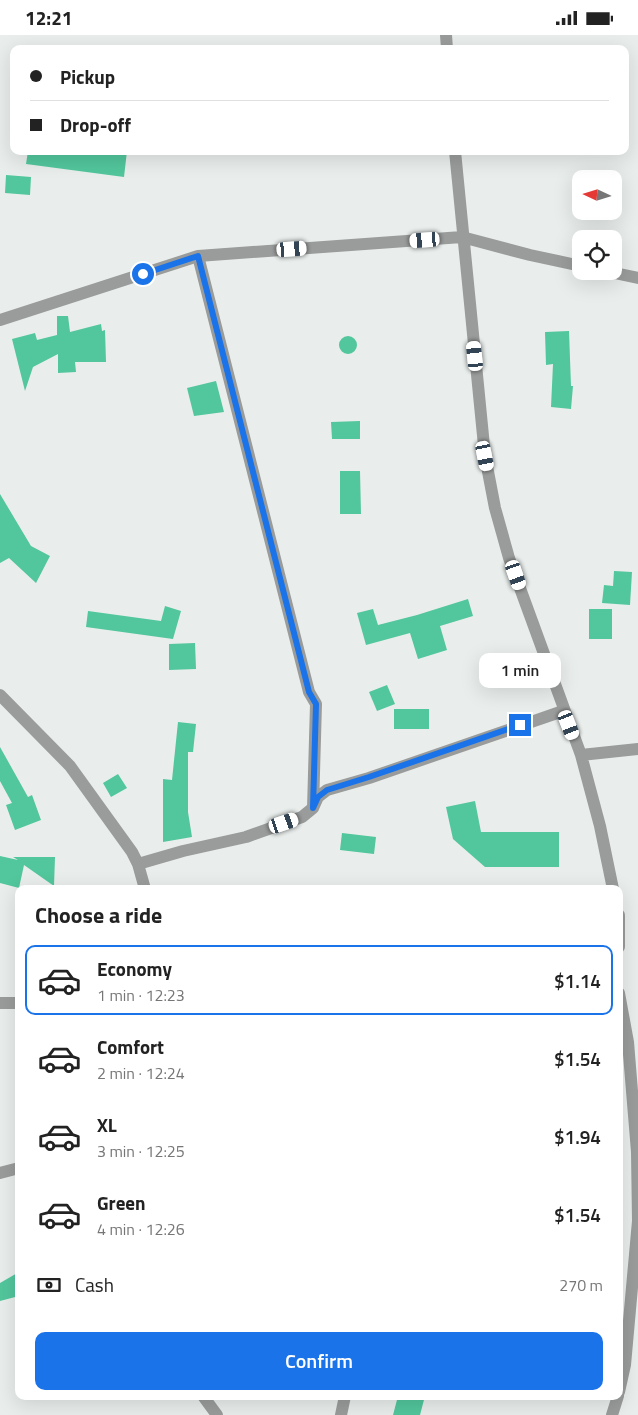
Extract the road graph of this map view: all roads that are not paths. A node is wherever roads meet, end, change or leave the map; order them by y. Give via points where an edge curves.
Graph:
1 (455, 155) edge
2 (462, 237) junction
3 (198, 256) junction
4 (572, 264) edge
5 (622, 274) edge
6 (638, 278) edge
7 (0, 320) edge
8 (0, 695) edge
9 (563, 711) junction
10 (638, 749) edge
11 (581, 755) junction
12 (313, 808) junction
13 (138, 864) junction
14 (144, 885) edge
15 (612, 885) edge
16 (0, 1003) edge
17 (15, 1003) edge
18 (623, 1015) edge
19 (15, 1169) edge
20 (0, 1173) edge
21 (636, 1267) edge
22 (623, 1357) edge
23 (207, 1400) edge
24 (344, 1400) edge
25 (617, 1400) edge
26 (217, 1415) edge
27 (341, 1415) edge
28 (612, 1415) edge

1 - 2 street
2 - 3 street
2 - 4 street
2 - 9 street via 485,456 495,508
3 - 7 street
3 - 12 street via 309,692 316,704
5 - 6 street
8 - 13 street via 70,766
9 - 11 street
9 - 12 street via 327,790 318,797
10 - 11 street
11 - 15 street
12 - 13 street via 302,817 246,837
13 - 14 street
16 - 17 street
18 - 21 street via 637,1152
19 - 20 street
21 - 22 street
23 - 26 street
24 - 27 street
25 - 28 street

